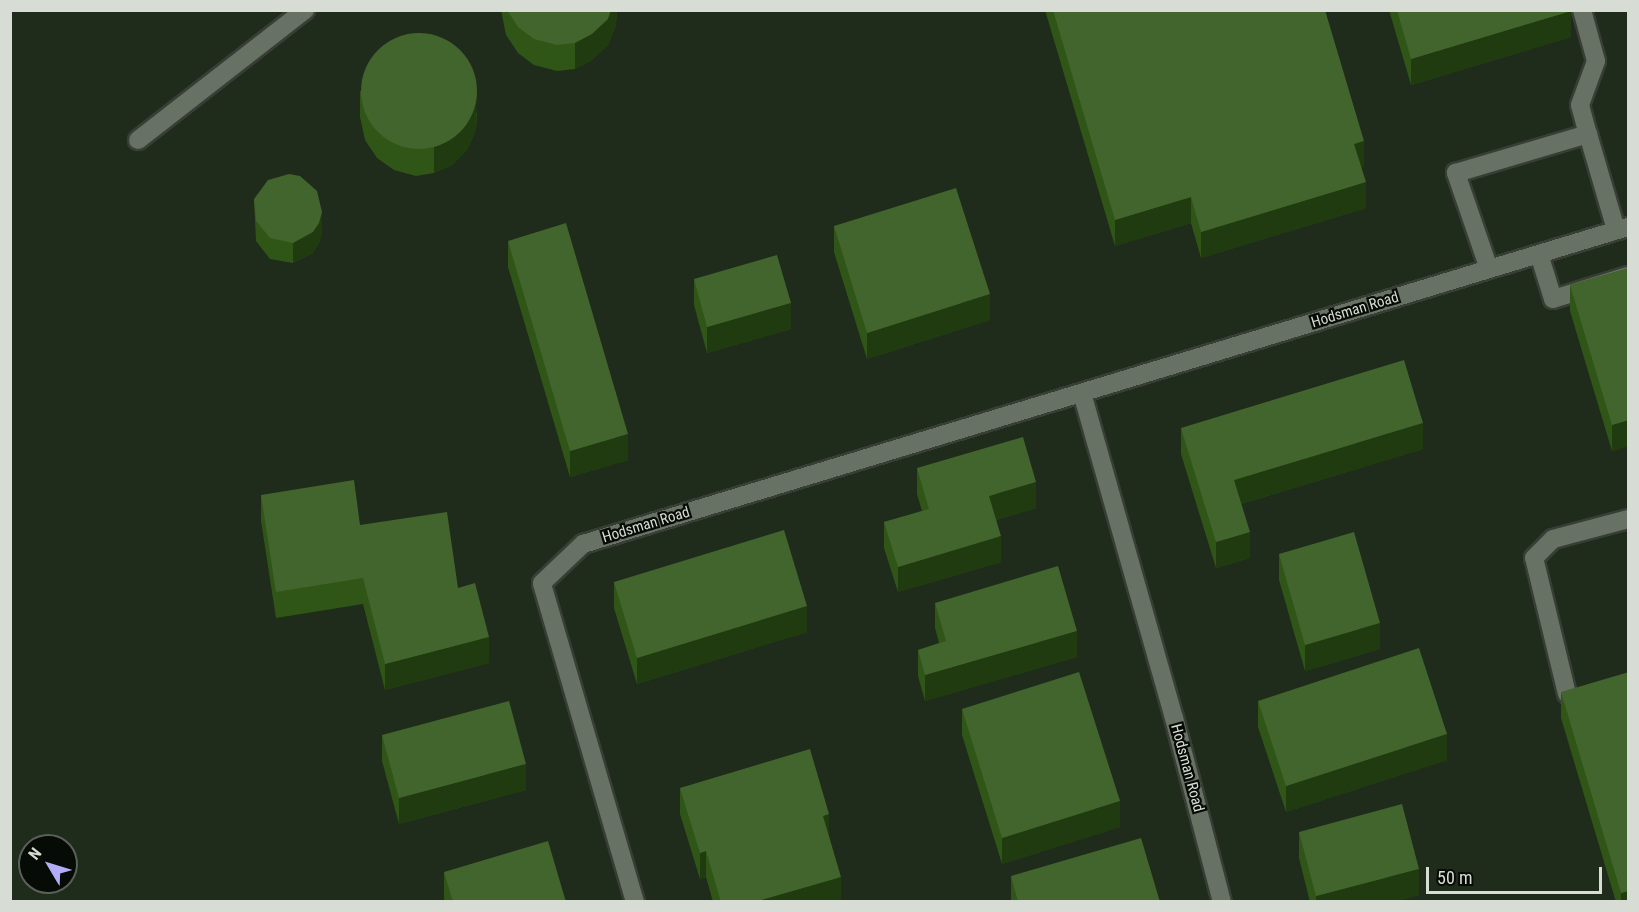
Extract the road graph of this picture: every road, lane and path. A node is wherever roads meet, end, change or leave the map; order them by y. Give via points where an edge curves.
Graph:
1 (304, 10) edge
2 (1582, 10) edge
3 (1588, 134) junction
4 (138, 140) dead end
5 (1622, 228) edge
6 (1539, 254) junction
7 (1489, 269) junction
8 (1629, 276) edge
9 (1082, 393) junction
10 (1629, 519) edge
11 (1567, 694) edge
12 (635, 902) edge
13 (1222, 902) edge

1 - 4 street
2 - 3 street via 1596,61 1580,105
3 - 5 street
3 - 7 street via 1456,173
5 - 6 street, Hodsman Road
6 - 7 street, Hodsman Road
6 - 8 street via 1553,299
7 - 9 street, Hodsman Road
9 - 12 street, Hodsman Road via 583,544 542,583
9 - 13 street, Hodsman Road
10 - 11 street via 1552,539 1534,558

